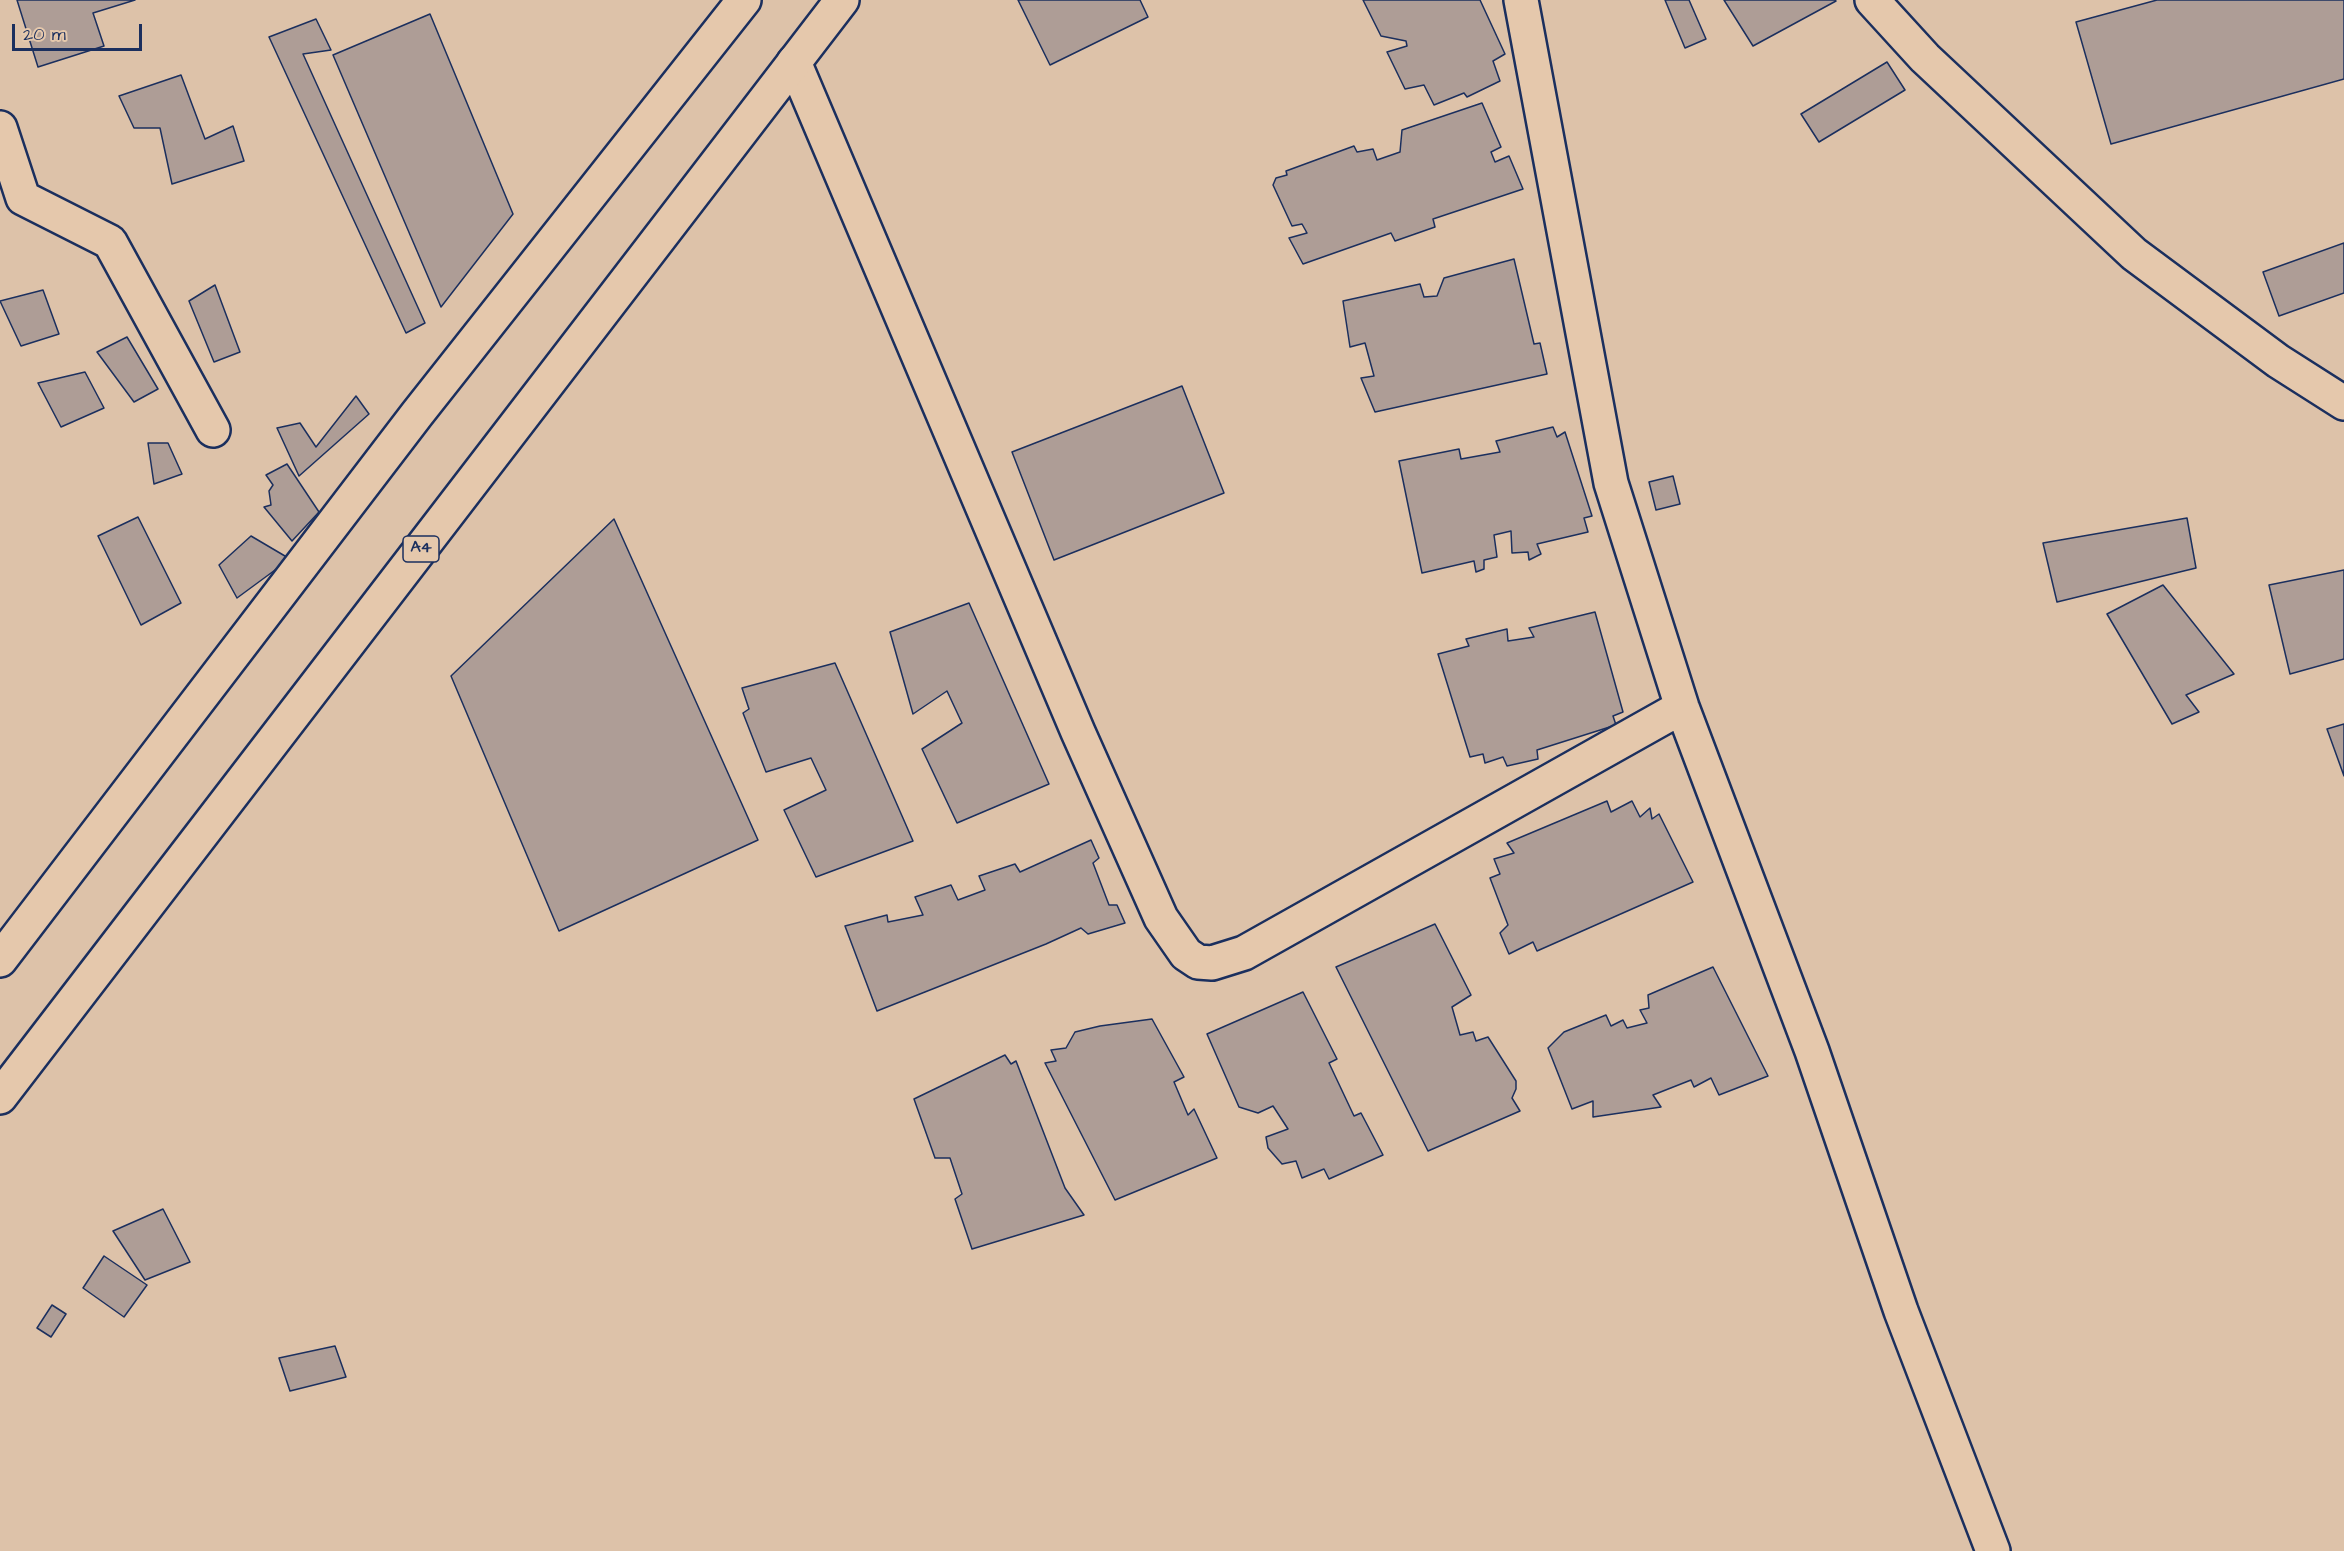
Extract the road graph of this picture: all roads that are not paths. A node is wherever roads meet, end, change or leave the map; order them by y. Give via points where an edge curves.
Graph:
1 (744, 0) edge
2 (842, 0) edge
3 (1521, 0) edge
4 (1872, 0) edge
5 (794, 62) junction
6 (0, 128) edge
7 (2344, 403) edge
8 (213, 430) dead end
9 (1682, 707) junction
10 (0, 960) edge
11 (0, 1097) edge
12 (1993, 1551) edge

1 - 10 main road via 417,414
2 - 5 main road, A4
3 - 9 main road via 1611,483
4 - 7 main road via 1924,58 2134,254 2278,361
5 - 9 main road via 1088,754 1161,918 1186,954 1198,962 1212,963 1244,953
5 - 11 main road, A4
6 - 8 main road via 23,198 110,242
9 - 12 main road via 1812,1051 1901,1311

